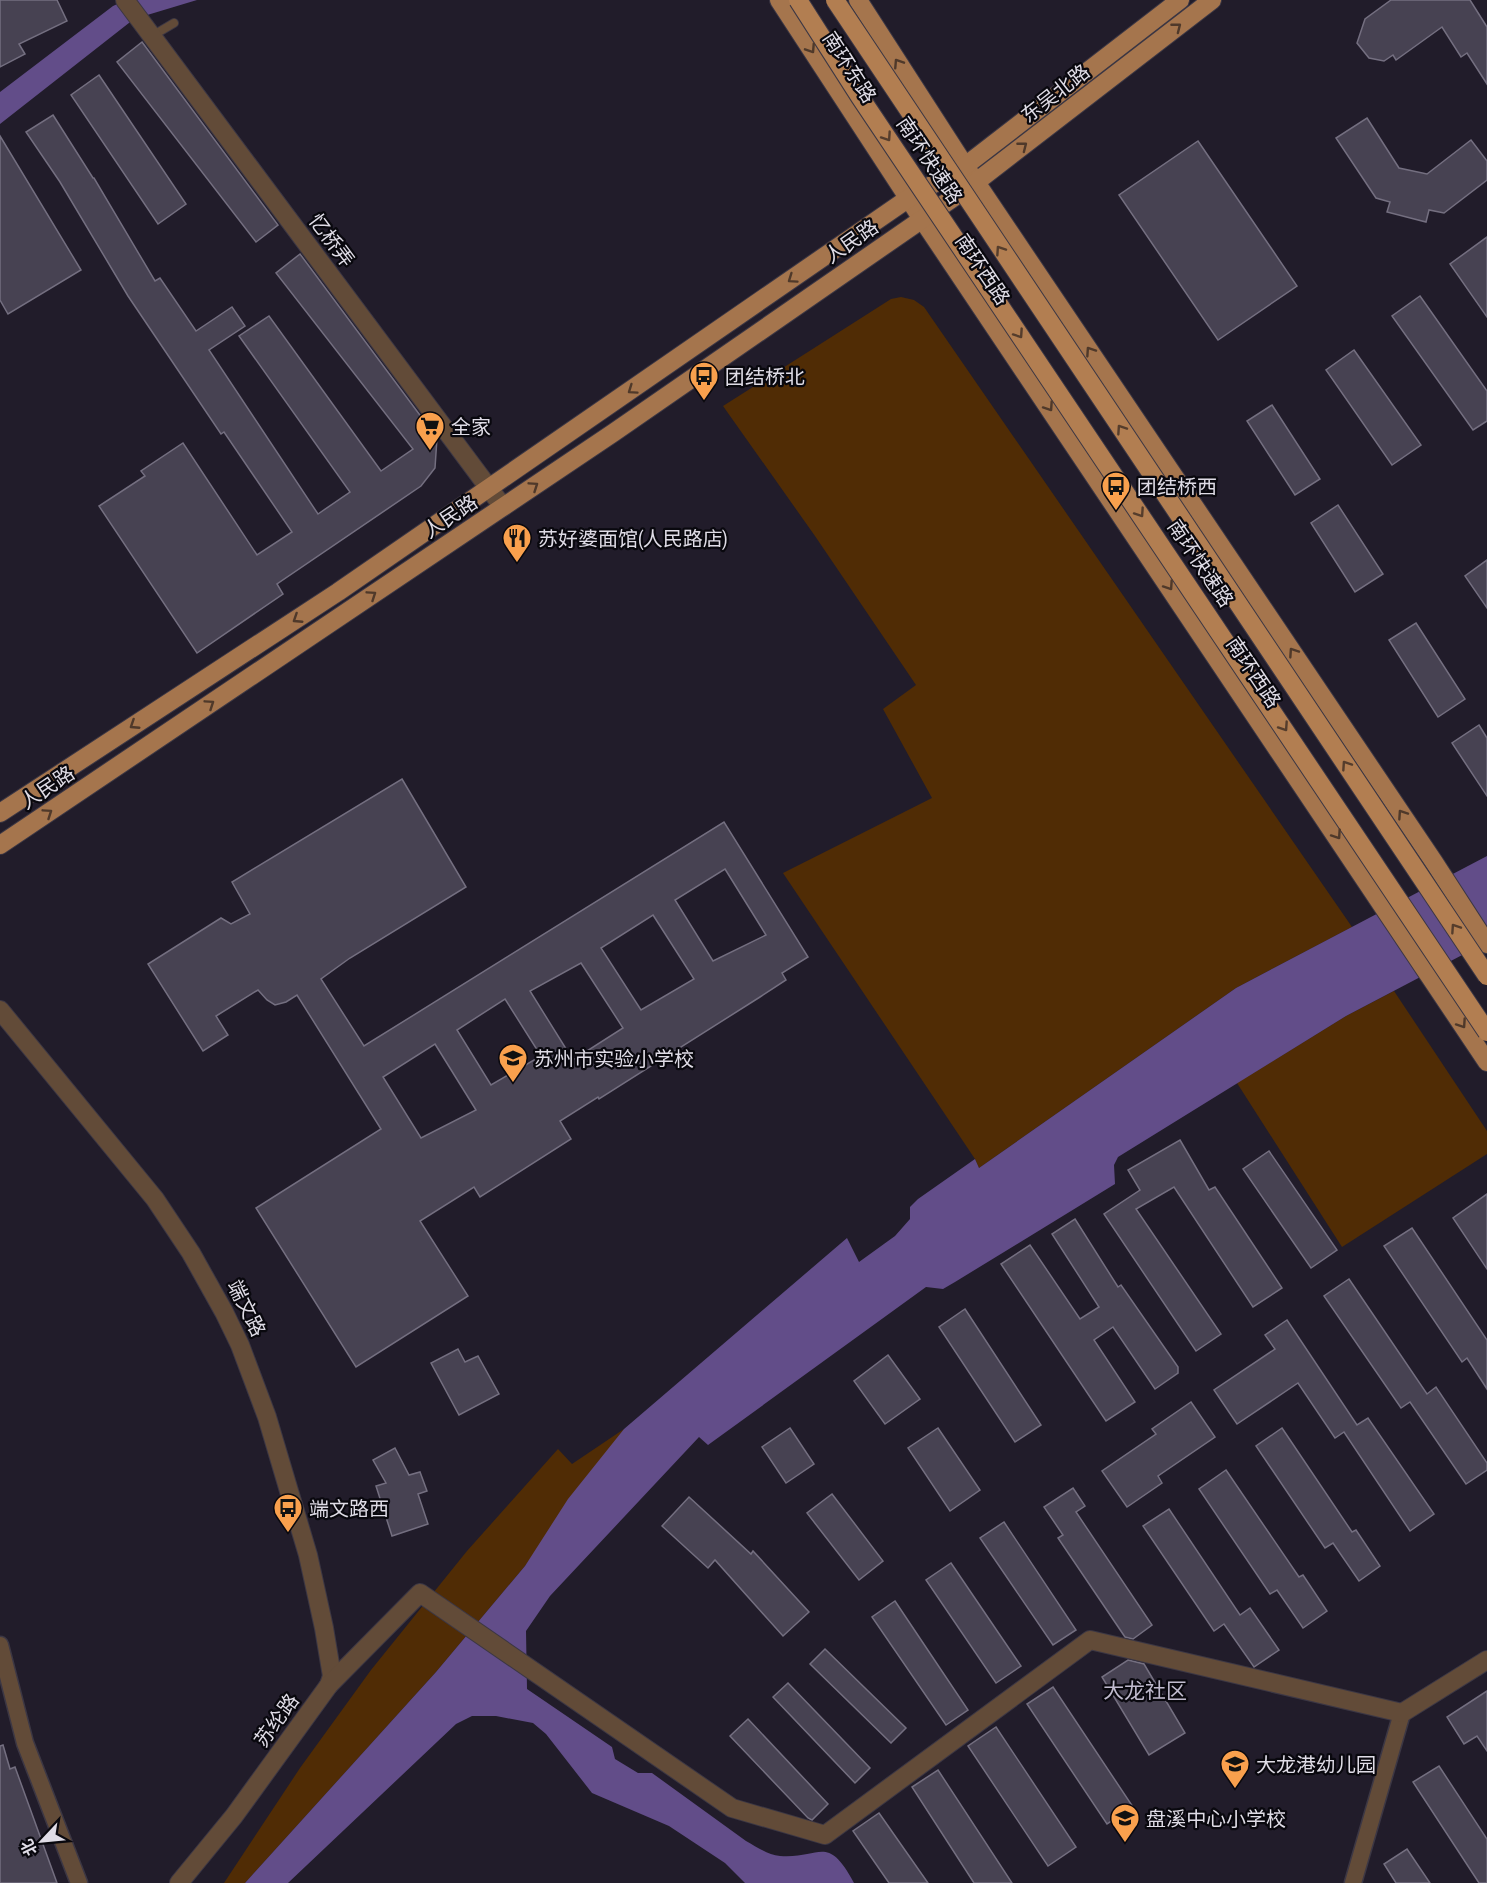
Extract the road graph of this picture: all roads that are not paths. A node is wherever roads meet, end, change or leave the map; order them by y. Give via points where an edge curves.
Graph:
1 (125, 0) edge
2 (779, 0) edge
3 (798, 0) edge
4 (835, 0) edge
5 (858, 0) edge
6 (1180, 0) edge
7 (1212, 0) edge
8 (174, 23) dead end
9 (152, 37) junction
10 (965, 166) junction
11 (976, 182) junction
12 (909, 198) junction
13 (922, 219) junction
14 (490, 488) junction
15 (503, 507) junction
16 (0, 813) edge
17 (0, 846) edge
18 (1487, 944) edge
19 (1487, 976) edge
20 (0, 1010) edge
21 (1487, 1032) edge
22 (1487, 1062) edge
23 (0, 1645) edge
24 (1487, 1660) edge
25 (329, 1685) junction
26 (1402, 1713) junction
27 (78, 1883) edge
28 (178, 1883) edge
29 (1353, 1883) edge

1 - 9 street, 忆桥弄
2 -> 12 main road, 南环东路
3 -> 21 highway, 南环快速路, bridge
19 -> 4 highway, 南环快速路, bridge
10 -> 5 main road
6 - 10 main road, 东吴北路
11 -> 7 main road, 东吴北路
8 - 9 lane
9 - 14 street, 忆桥弄
10 - 11 main road
10 - 12 main road, 东吴北路
11 - 13 main road, 东吴北路
18 -> 11 main road
12 - 13 main road, 南环东路
12 -> 14 main road, 人民路
15 -> 13 main road, 人民路
13 -> 22 main road, 南环西路
14 - 15 street, 忆桥弄
14 -> 16 main road, 人民路
17 -> 15 main road, 人民路
20 - 25 street, 端文路 via 155,1199 208,1280 224,1312 267,1417 304,1544 324,1628 332,1676
23 - 27 street via 25,1743
24 - 26 street
25 - 26 street, 苏纶路 via 420,1593 732,1808 825,1835 1090,1640
25 - 28 street, 苏纶路 via 234,1816
26 - 29 street

